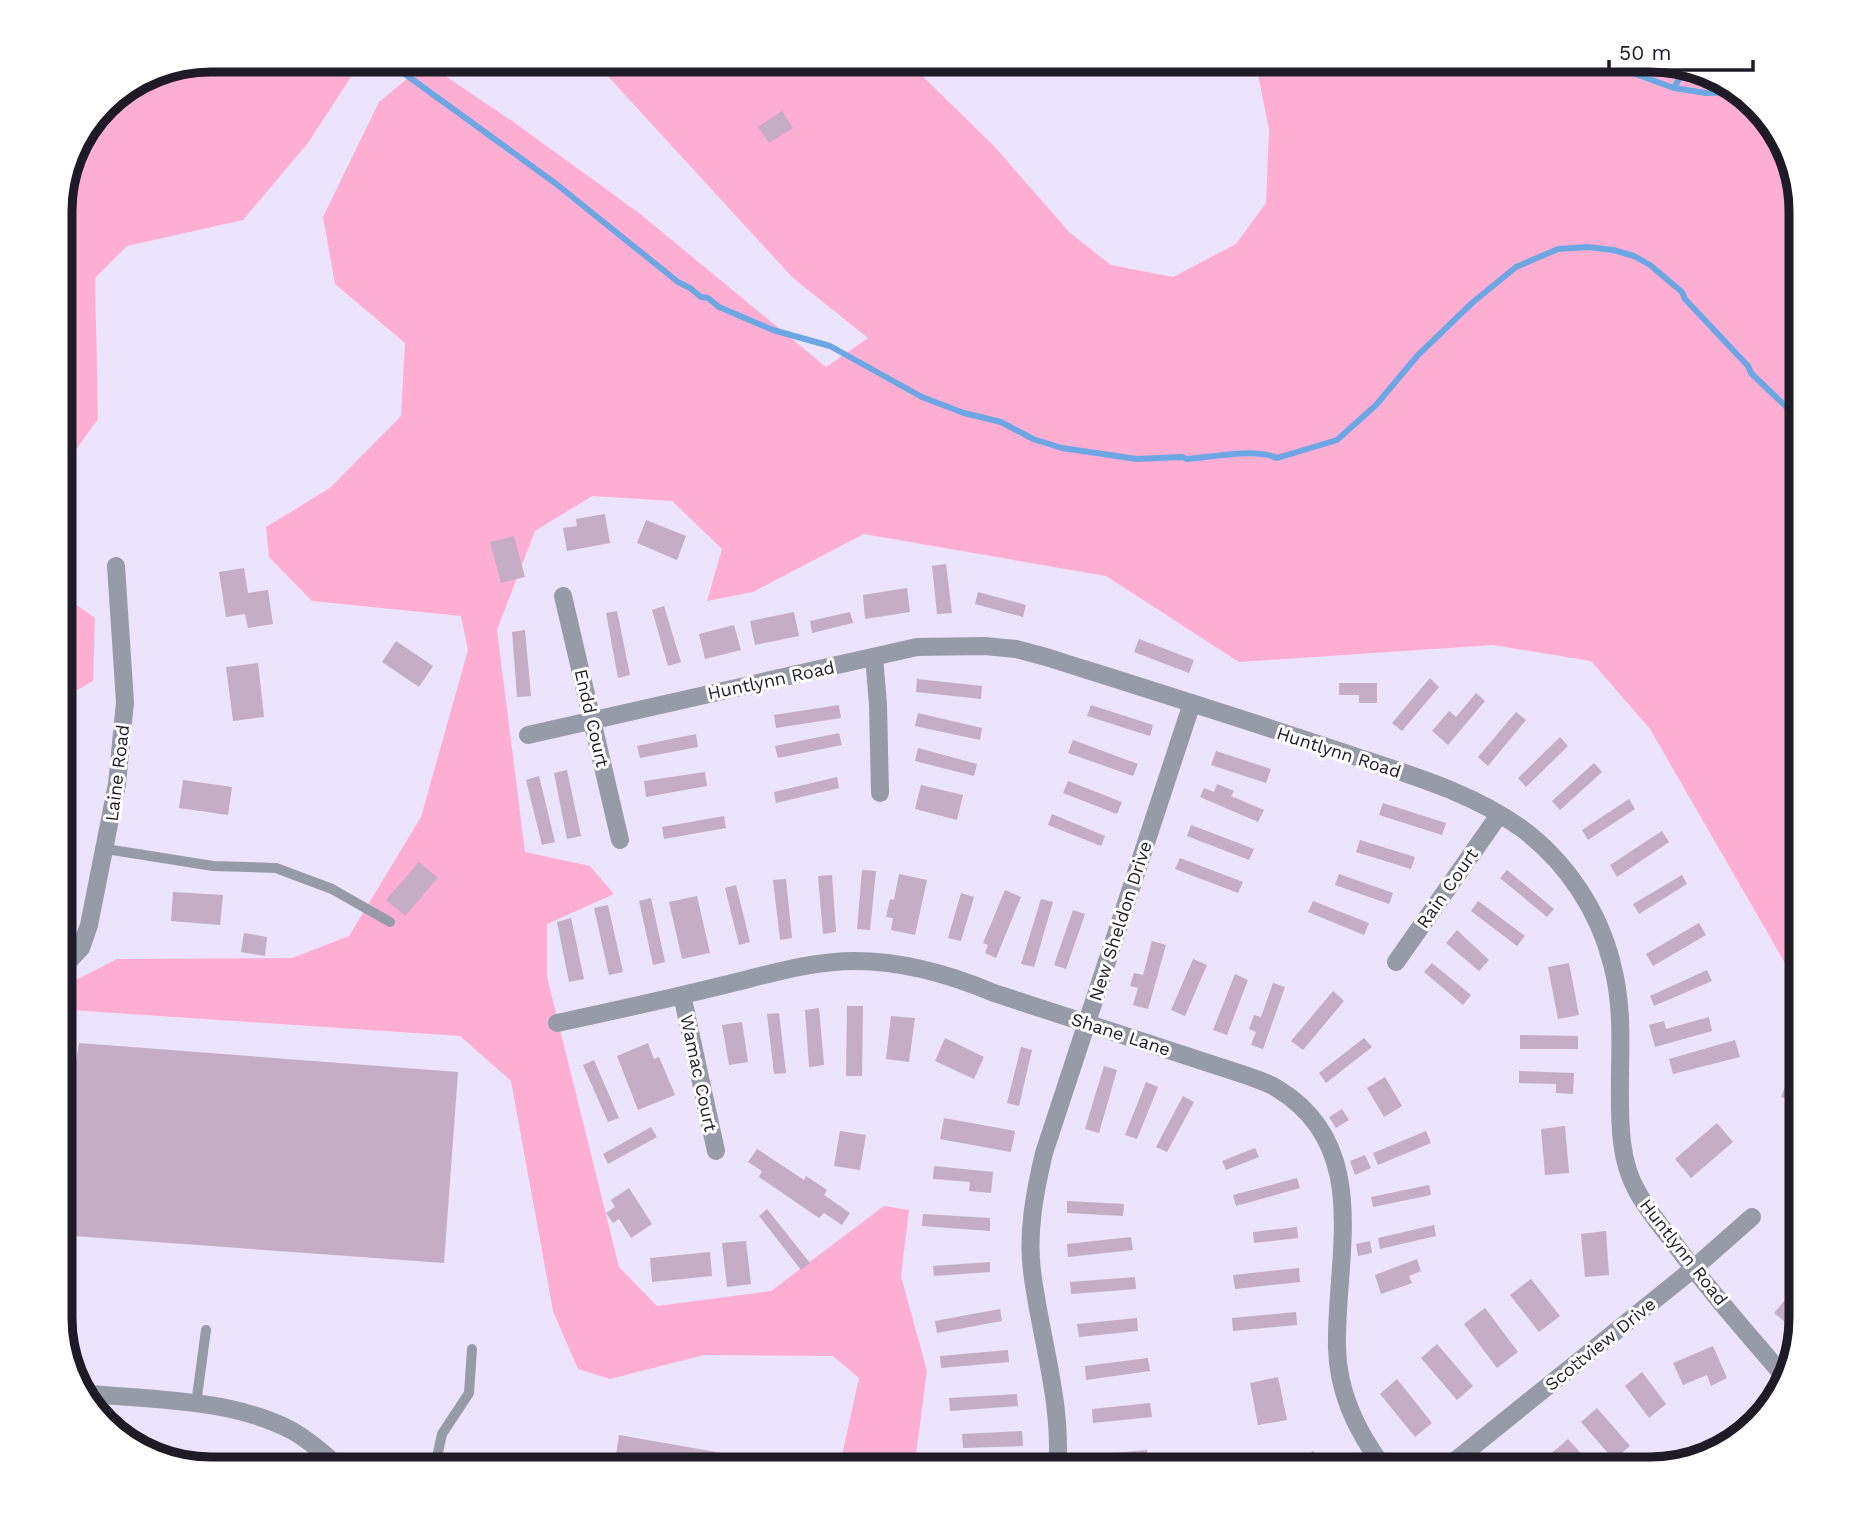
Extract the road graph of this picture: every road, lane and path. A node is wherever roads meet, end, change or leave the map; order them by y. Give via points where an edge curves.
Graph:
1 (116, 565) dead end
2 (563, 596) dead end
3 (874, 657) junction
4 (1192, 704) junction
5 (592, 719) junction
6 (528, 735) dead end
7 (880, 793) dead end
8 (1499, 815) junction
9 (620, 840) dead end
10 (106, 849) junction
11 (390, 922) dead end
12 (72, 957) edge
13 (1395, 961) dead end
14 (682, 995) junction
15 (1087, 1022) junction
16 (557, 1023) dead end
17 (716, 1151) dead end
18 (1752, 1217) dead end
19 (1693, 1269) junction
20 (206, 1331) dead end
21 (472, 1349) dead end
22 (1779, 1371) edge
23 (94, 1394) edge
24 (196, 1404) junction
25 (327, 1457) edge
26 (437, 1457) edge
27 (1057, 1457) edge
28 (1376, 1457) edge
29 (1460, 1457) edge

1 - 10 street, Laine Road via 125,702
2 - 5 street, Endd Court
3 - 4 street, Huntlynn Road via 951,645 1016,649
3 - 5 street, Huntlynn Road
3 - 7 street
4 - 8 street, Huntlynn Road via 1424,780
4 - 15 street, New Sheldon Drive
5 - 6 street, Huntlynn Road
5 - 9 street, Endd Court
8 - 13 street, Rain Court
8 - 19 street, Huntlynn Road via 1538,843 1573,880 1602,934 1619,998 1620,1122 1627,1166 1637,1191
10 - 11 lane via 213,866 276,868 332,889
10 - 12 street, Laine Road via 85,940
14 - 15 street, Shane Lane via 795,968 876,961 926,968
14 - 16 street, Shane Lane
14 - 17 street, Wamac Court
15 - 27 street, New Sheldon Drive via 1044,1153 1031,1233 1031,1269 1058,1426
15 - 28 street, Shane Lane via 1276,1088 1322,1132 1342,1194 1336,1349 1340,1380 1352,1418
18 - 19 street, Scottview Drive
19 - 22 street, Huntlynn Road
19 - 29 street, Scottview Drive
20 - 24 lane
21 - 26 lane via 468,1393 442,1433
23 - 24 street
24 - 25 street via 262,1418 292,1431

